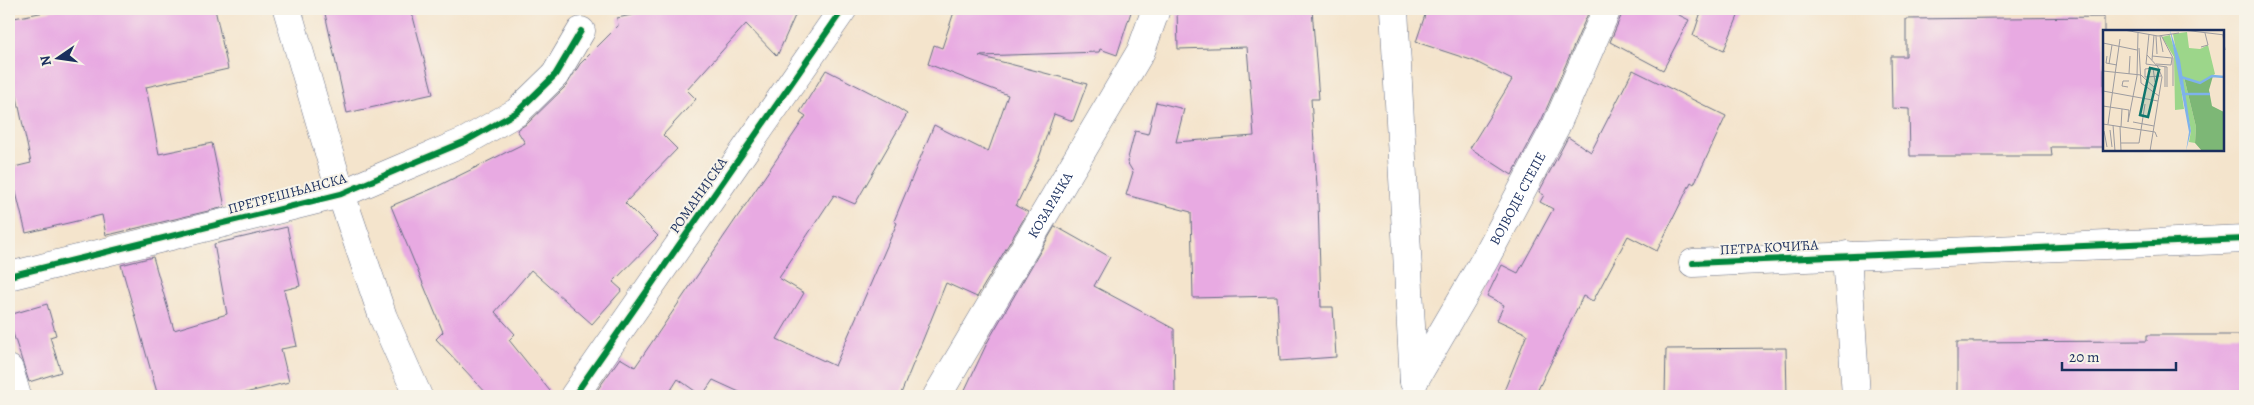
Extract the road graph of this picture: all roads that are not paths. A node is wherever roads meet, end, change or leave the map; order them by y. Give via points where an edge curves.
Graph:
1 (286, 9) edge
2 (843, 9) edge
3 (1156, 9) edge
4 (1394, 9) edge
5 (1607, 9) edge
6 (581, 31) dead end
7 (341, 194) junction
8 (2245, 239) edge
9 (1846, 255) junction
10 (1693, 263) dead end
11 (9, 276) edge
12 (9, 369) edge
13 (1414, 388) edge
14 (17, 396) edge
15 (418, 396) edge
16 (574, 396) edge
17 (936, 396) edge
18 (1856, 396) edge

1 - 7 street, ПРЕТРЕШЊАНСКА
2 - 16 street, РОМАНИЈСКА
3 - 17 street, КОЗАРАЧКА via 1141,51
4 - 13 street, ВОЈВОДЕ СТЕПЕ
5 - 13 street, ВОЈВОДЕ СТЕПЕ via 1556,126
6 - 7 street, ПРЕТРЕШЊАНСКА via 555,75 517,112 466,141
7 - 11 street, ПРЕТРЕШЊАНСКА
7 - 15 street, ПРЕТРЕШЊАНСКА via 383,317
8 - 9 street, ПЕТРА КОЧИЋА
9 - 10 street, ПЕТРА КОЧИЋА
9 - 18 street
12 - 14 street

